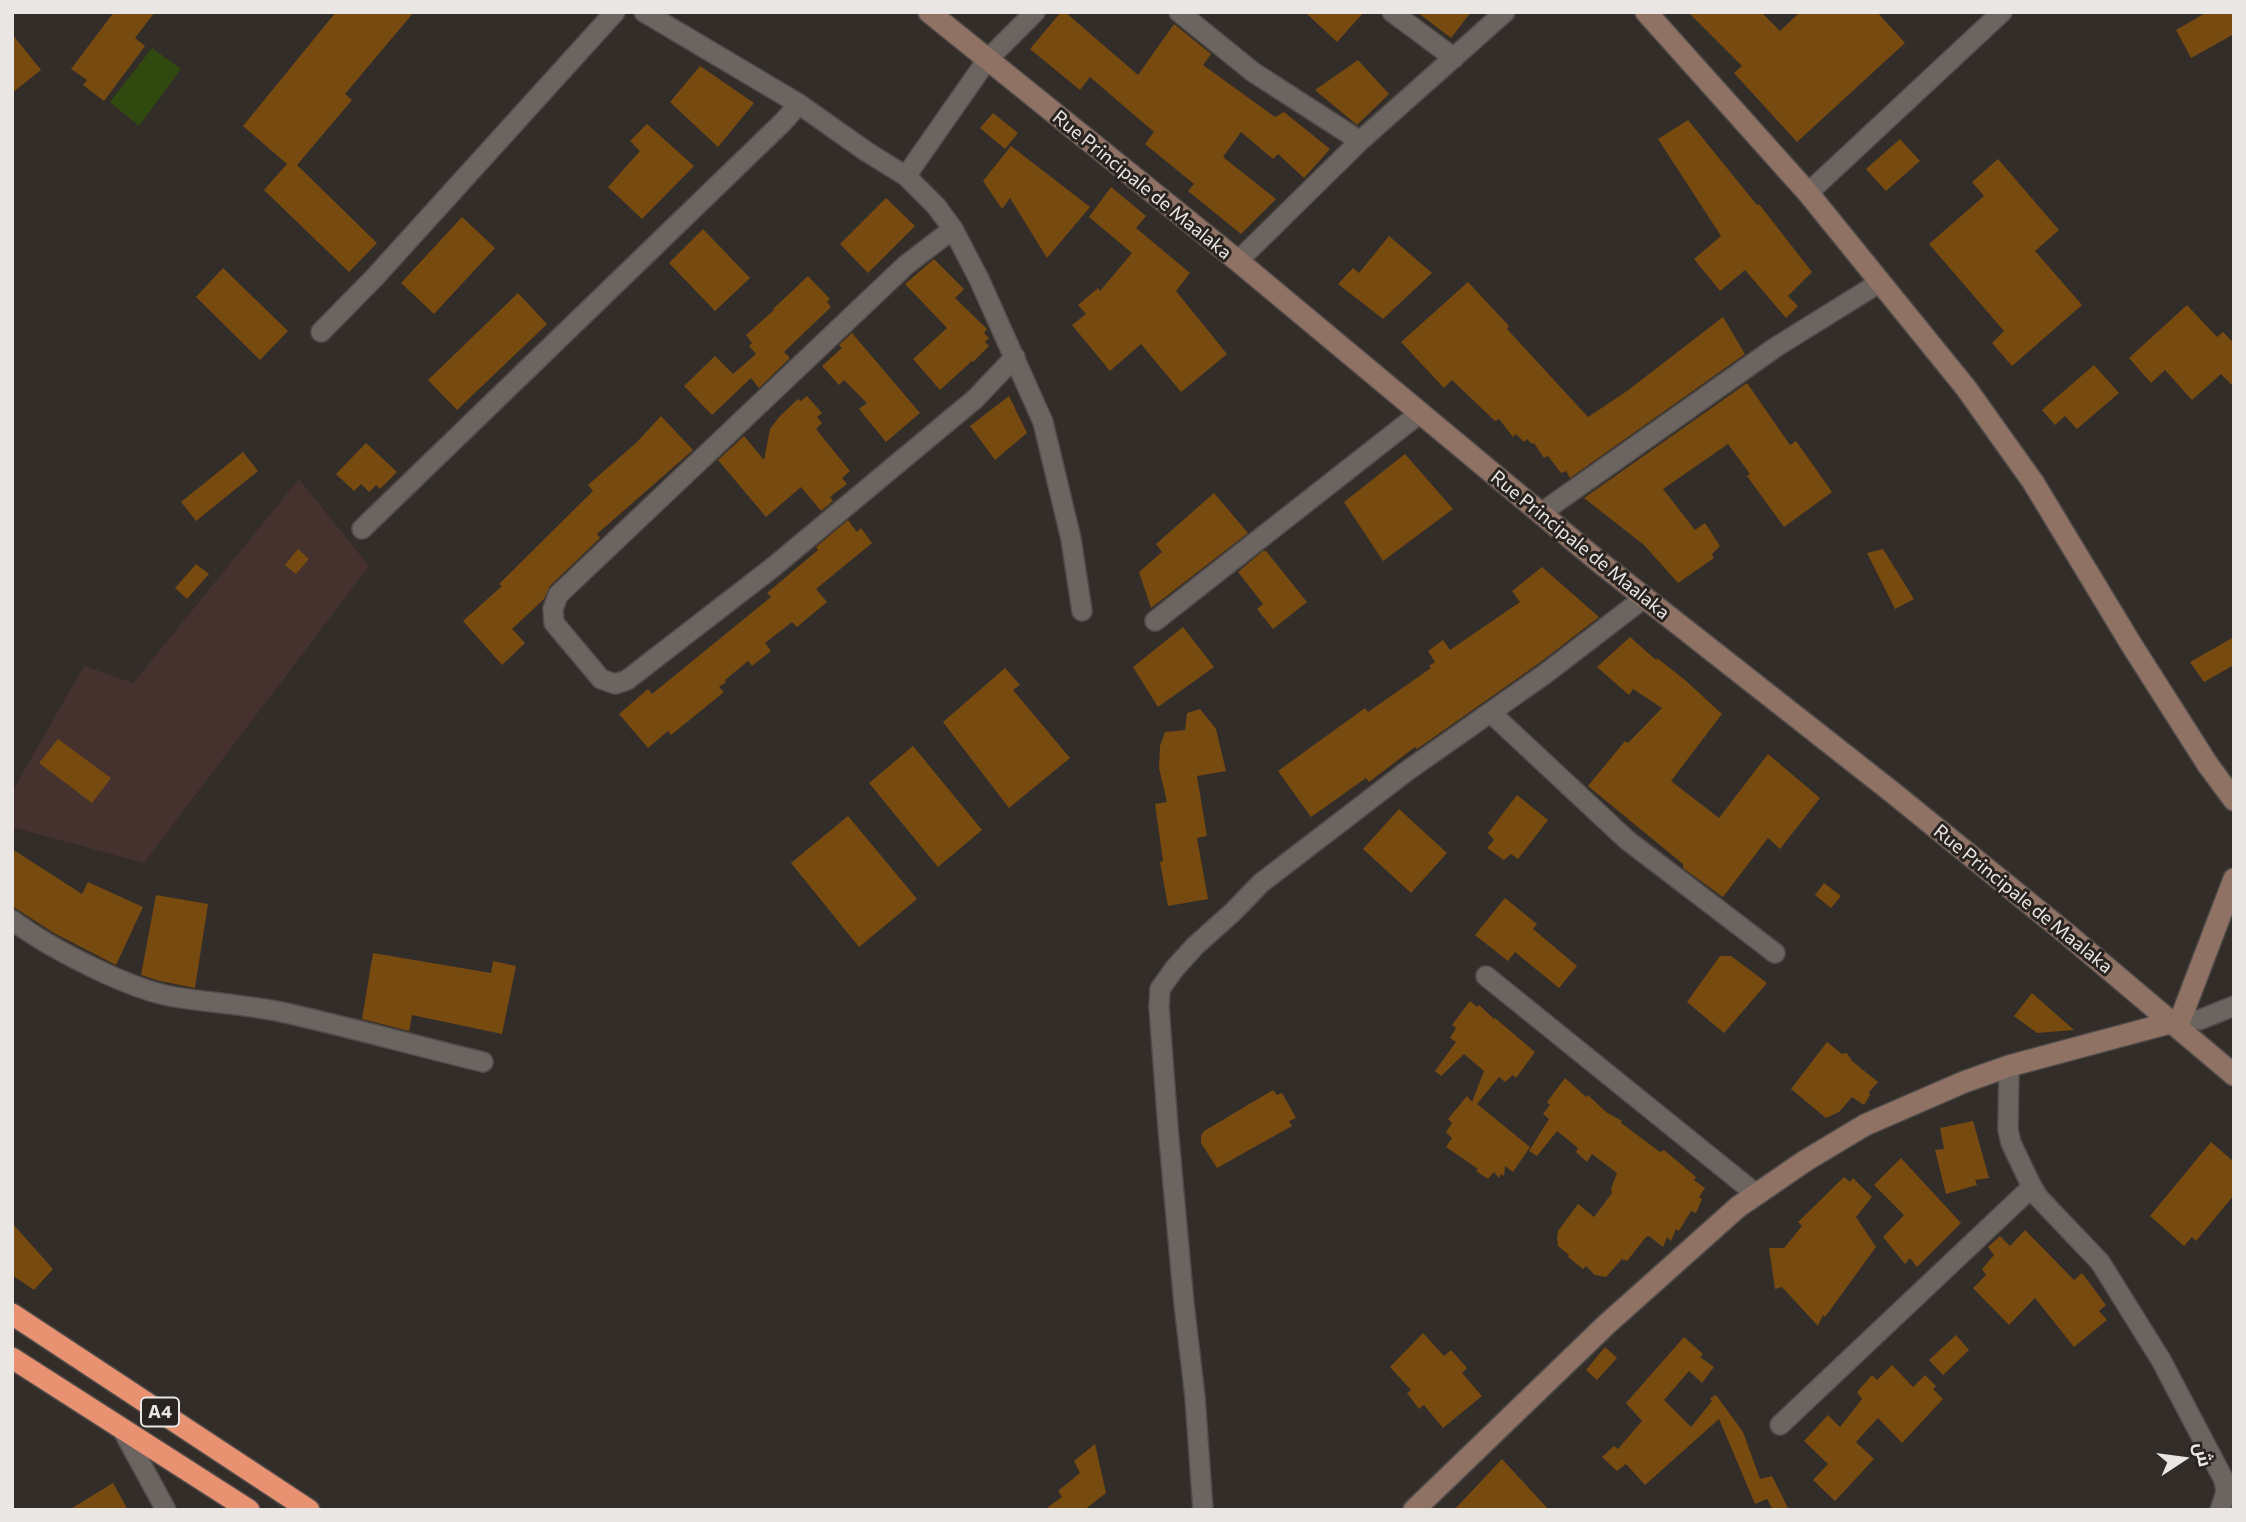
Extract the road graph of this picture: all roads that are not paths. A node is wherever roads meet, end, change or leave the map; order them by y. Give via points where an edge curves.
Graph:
1 (615, 12) edge
2 (644, 12) edge
3 (929, 12) edge
4 (1035, 12) edge
5 (1179, 12) edge
6 (1392, 12) edge
7 (1505, 12) edge
8 (1646, 12) edge
9 (2002, 12) edge
10 (1454, 58) junction
11 (987, 60) junction
12 (800, 104) junction
13 (1360, 141) junction
14 (906, 176) junction
15 (1808, 193) junction
16 (953, 229) junction
17 (1238, 261) junction
18 (1879, 282) junction
19 (321, 332) dead end
20 (1014, 357) junction
21 (1420, 413) junction
22 (1541, 513) junction
23 (362, 529) dead end
24 (1644, 598) junction
25 (1082, 611) dead end
26 (1155, 621) dead end
27 (1491, 713) junction
28 (2234, 800) edge
29 (2234, 879) edge
30 (12, 920) edge
31 (1775, 953) dead end
32 (1486, 976) dead end
33 (2234, 1006) edge
34 (2177, 1020) junction
35 (483, 1062) dead end
36 (2009, 1066) junction
37 (2234, 1075) edge
38 (2032, 1187) junction
39 (1756, 1194) junction
40 (12, 1314) edge
41 (12, 1358) edge
42 (1780, 1425) dead end
43 (122, 1429) junction
44 (166, 1510) edge
45 (249, 1510) edge
46 (309, 1510) edge
47 (1203, 1510) edge
48 (1414, 1510) edge
49 (2220, 1510) edge

1 - 19 street
2 - 12 street
3 - 11 street, Rue Principale de Maalaka
4 - 11 street
5 - 13 street via 1253,72
6 - 10 street
7 - 10 street
8 - 15 street
9 - 15 street
10 - 13 street
11 - 14 street
11 - 17 street, Rue Principale de Maalaka
12 - 14 street
12 - 23 street
13 - 17 street
14 - 16 street
15 - 18 street
16 - 20 street
16 - 20 street via 906,265 558,595 554,623 600,679 615,684 627,680 975,399
17 - 21 street, Rue Principale de Maalaka
18 - 22 street via 1776,347
18 - 28 street via 1966,388 2033,482
20 - 25 street via 1043,422 1071,539
21 - 22 street, Rue Principale de Maalaka
21 - 26 street
22 - 24 street, Rue Principale de Maalaka
24 - 27 street
24 - 34 street, Rue Principale de Maalaka
27 - 31 street via 1627,840
27 - 47 street via 1261,883 1195,946 1160,989
29 - 34 street
30 - 35 street via 36,938 102,971 162,994 286,1013
32 - 39 street
33 - 34 street via 2199,1020
34 - 36 street
34 - 37 street, Rue Principale de Maalaka
36 - 38 street via 2008,1130
36 - 39 street via 1865,1125
38 - 42 street
38 - 49 street via 2100,1262 2161,1360 2224,1480
39 - 48 street via 1607,1324
40 - 46 highway, A4
41 - 43 highway, A4
43 - 44 street
43 - 45 highway, A4

